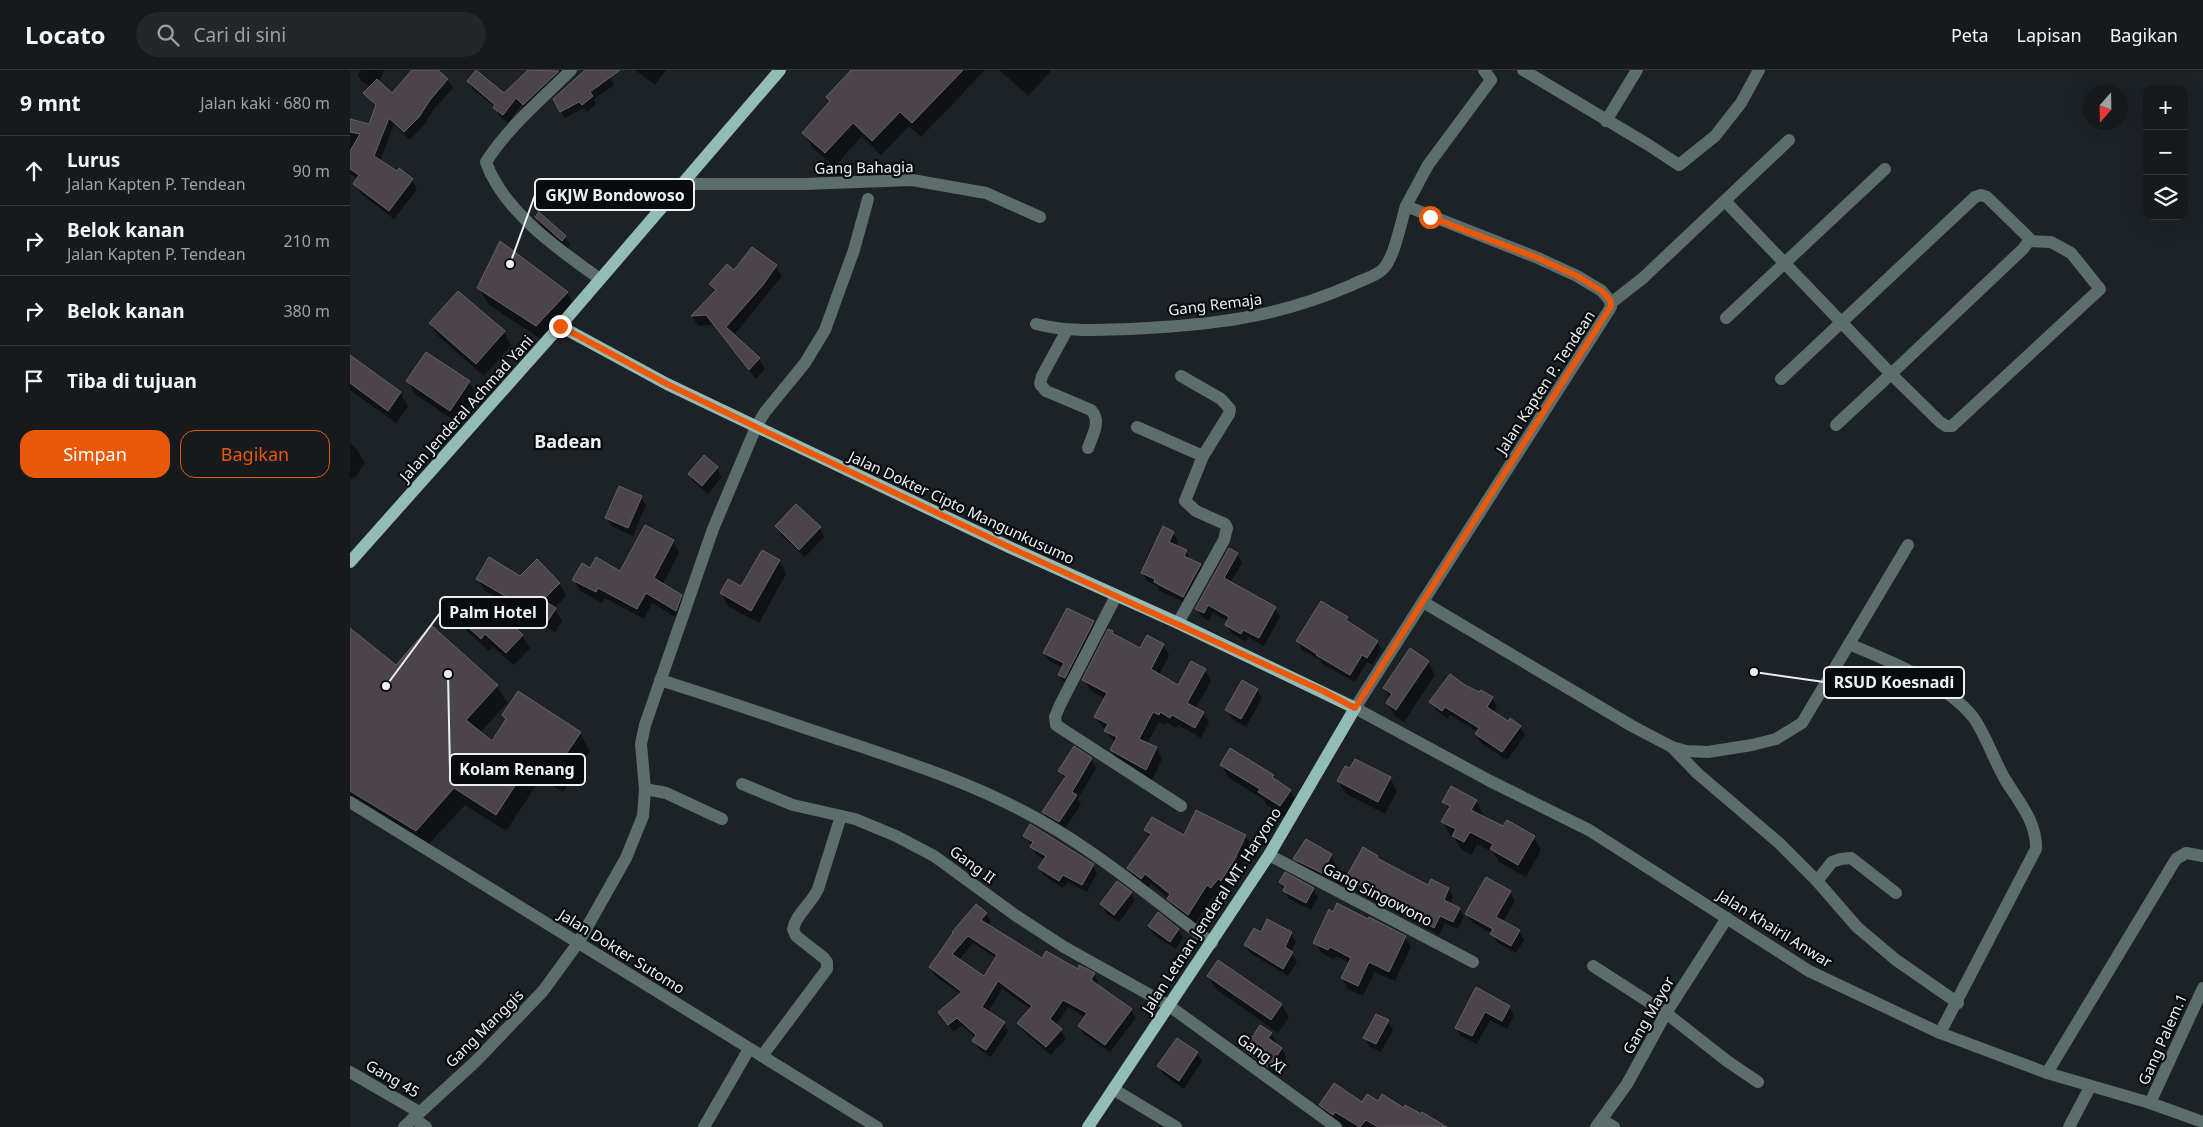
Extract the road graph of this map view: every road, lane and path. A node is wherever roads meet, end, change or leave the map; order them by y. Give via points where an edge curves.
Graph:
1 (570, 70) edge
2 (780, 70) edge
3 (1523, 70) edge
4 (1638, 70) edge
5 (1759, 70) edge
6 (1491, 73) edge
7 (1606, 120) junction
8 (1788, 140) dead end
9 (1886, 169) dead end
10 (683, 184) junction
11 (868, 199) dead end
12 (1726, 201) junction
13 (1406, 206) junction
14 (1040, 216) dead end
15 (2029, 241) junction
16 (1783, 262) junction
17 (600, 279) junction
18 (1611, 303) junction
19 (1726, 318) dead end
20 (1841, 322) junction
21 (1036, 324) dead end
22 (560, 326) junction
23 (1067, 330) junction
24 (1891, 374) junction
25 (1181, 376) dead end
26 (1781, 379) dead end
27 (1836, 425) dead end
28 (756, 427) junction
29 (1137, 427) dead end
30 (1088, 448) dead end
31 (1203, 456) junction
32 (1908, 545) dead end
33 (350, 562) edge
34 (1116, 596) junction
35 (1423, 602) junction
36 (1178, 623) junction
37 (1849, 644) junction
38 (660, 680) junction
39 (1355, 708) junction
40 (1672, 747) junction
41 (742, 784) dead end
42 (645, 789) junction
43 (350, 802) edge
44 (1180, 806) dead end
45 (841, 816) junction
46 (722, 820) dead end
47 (1269, 855) junction
48 (2203, 856) edge
49 (1817, 881) junction
50 (1896, 893) dead end
51 (1727, 918) junction
52 (578, 943) junction
53 (1212, 943) junction
54 (1473, 962) dead end
55 (1593, 966) dead end
56 (2203, 988) edge
57 (1958, 1003) junction
58 (1168, 1005) junction
59 (1666, 1013) junction
60 (1940, 1033) junction
61 (749, 1049) junction
62 (762, 1056) junction
63 (350, 1072) edge
64 (2048, 1073) junction
65 (1758, 1082) dead end
66 (2090, 1087) junction
67 (1113, 1090) junction
68 (2150, 1103) junction
69 (416, 1115) junction
70 (2203, 1122) edge
71 (1599, 1124) edge
72 (404, 1127) edge
73 (426, 1127) edge
74 (704, 1127) edge
75 (877, 1127) edge
76 (1088, 1127) edge
77 (1176, 1127) edge
78 (1336, 1127) edge
79 (1614, 1127) edge
80 (2069, 1127) edge

1 - 17 street via 486,162 492,178 509,203 562,252
2 - 10 main road, Jalan Jenderal Achmad Yani
3 - 7 street
4 - 7 street
5 - 7 street via 1741,103 1715,136 1679,165
6 - 13 street via 1428,165
8 - 12 street
9 - 16 street
10 - 14 street, Gang Bahagia via 912,180 986,193
10 - 17 main road, Jalan Jenderal Achmad Yani
11 - 28 street, Gang Manggis via 826,330
12 - 16 street
12 - 18 street via 1643,278
13 - 18 street, Jalan Kapten P. Tendean via 1546,261 1602,291
13 - 23 street, Gang Remaja via 1391,256 1383,270 1318,299 1235,321
15 - 20 street via 2028,236 1988,197 1978,195
15 - 24 street
15 - 24 street via 2051,242 2070,253 2100,289 1952,426 1940,422
16 - 19 street
16 - 20 street
17 - 22 main road, Jalan Jenderal Achmad Yani
18 - 35 street, Jalan Kapten P. Tendean via 1606,317
20 - 24 street
20 - 26 street
21 - 23 street, Gang Remaja
22 - 28 main road, Jalan Dokter Cipto Mangunkusumo via 667,384
22 - 33 main road, Jalan Jenderal Achmad Yani
23 - 30 street via 1040,384 1046,391 1095,414 1096,423
24 - 27 street
25 - 31 street via 1221,399 1230,409
28 - 34 main road, Jalan Dokter Cipto Mangunkusumo
28 - 38 street, Gang Manggis via 713,529
29 - 31 street
31 - 36 street via 1185,501 1196,511 1224,524 1227,533
32 - 37 street
34 - 36 main road, Jalan Dokter Cipto Mangunkusumo
34 - 44 street via 1060,705 1055,717 1056,725
35 - 39 street, Jalan Kapten P. Tendean
35 - 40 street
36 - 39 main road, Jalan Dokter Cipto Mangunkusumo
37 - 40 street via 1809,713 1789,732 1768,741 1708,752
37 - 57 street via 1940,689 1973,717 2031,820 2036,836 2036,849
38 - 42 street, Gang Manggis via 641,744
38 - 53 street via 909,762 975,789 1042,822 1103,860
39 - 47 main road, Jalan Letnan Jenderal MT. Haryono
39 - 51 street, Jalan Khairil Anwar via 1589,830
40 - 49 street
41 - 45 street, Gang II via 793,805
42 - 46 street via 666,793
42 - 52 street, Gang Manggis via 643,816 634,840
43 - 52 street, Jalan Dokter Sutomo
45 - 58 street, Gang II via 896,836 934,856 1064,948
45 - 62 street via 818,889 793,929 796,936 824,958 827,969
47 - 53 main road, Jalan Letnan Jenderal MT. Haryono
47 - 54 street, Gang Singowono
48 - 64 street via 2186,853 2176,860
49 - 50 street via 1832,862 1850,858
49 - 57 street via 1857,927 1896,960
51 - 59 street, Gang Mayor
51 - 60 street, Jalan Khairil Anwar via 1809,971
52 - 61 street, Jalan Dokter Sutomo
52 - 69 street, Gang Manggis via 543,991 475,1062
53 - 58 main road, Jalan Letnan Jenderal MT. Haryono
55 - 59 street
56 - 68 street, Gang Palem.1
57 - 60 street
58 - 67 main road, Jalan Letnan Jenderal MT. Haryono
58 - 78 street, Gang XI
59 - 65 street
59 - 71 street, Gang Mayor via 1627,1084
60 - 64 street, Jalan Khairil Anwar
61 - 62 street, Jalan Dokter Sutomo
61 - 74 street
62 - 75 street, Jalan Dokter Sutomo
63 - 69 street, Gang 45
64 - 66 street, Jalan Khairil Anwar
66 - 68 street, Jalan Khairil Anwar
66 - 80 street
67 - 76 main road, Jalan Letnan Jenderal MT. Haryono
67 - 77 street
68 - 70 street, Jalan Khairil Anwar
69 - 72 street, Gang Manggis
69 - 73 street, Gang 45
71 - 79 street

